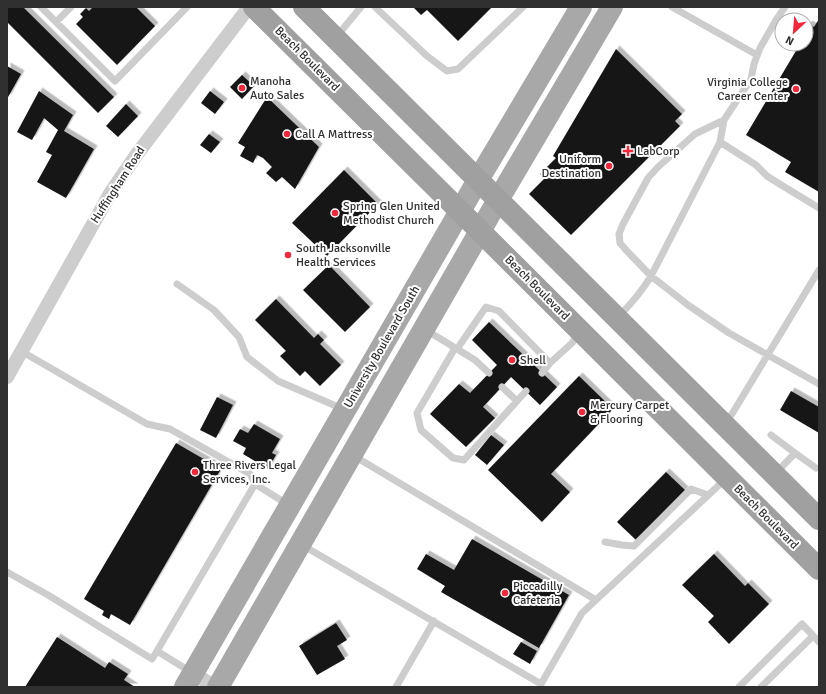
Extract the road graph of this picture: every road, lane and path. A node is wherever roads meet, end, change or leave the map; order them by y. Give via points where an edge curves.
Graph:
1 (41, 7) edge
2 (71, 7) edge
3 (187, 7) edge
4 (249, 7) edge
5 (254, 7) edge
6 (304, 7) edge
7 (361, 7) edge
8 (376, 7) edge
9 (523, 7) edge
10 (581, 7) edge
11 (612, 7) edge
12 (672, 7) edge
13 (785, 7) edge
14 (56, 22) junction
15 (335, 38) junction
16 (757, 55) junction
17 (724, 120) junction
18 (720, 142) junction
19 (478, 180) junction
20 (498, 200) junction
21 (819, 208) edge
22 (460, 211) junction
23 (480, 231) junction
24 (819, 270) edge
25 (651, 276) junction
26 (177, 284) dead end
27 (617, 318) junction
28 (424, 329) junction
29 (580, 331) junction
30 (456, 349) junction
31 (21, 351) junction
32 (768, 355) junction
33 (550, 363) junction
34 (542, 373) dead end
35 (489, 374) dead end
36 (7, 377) edge
37 (819, 384) edge
38 (502, 387) dead end
39 (526, 391) dead end
40 (517, 401) junction
41 (345, 410) junction
42 (724, 423) junction
43 (771, 435) dead end
44 (795, 453) junction
45 (352, 455) junction
46 (816, 468) dead end
47 (775, 475) junction
48 (726, 477) junction
49 (255, 484) junction
50 (708, 495) junction
51 (290, 506) junction
52 (814, 511) edge
53 (605, 542) dead end
54 (300, 544) junction
55 (819, 569) edge
56 (7, 572) edge
57 (596, 600) junction
58 (434, 622) junction
59 (813, 636) junction
60 (819, 642) edge
61 (156, 651) junction
62 (189, 680) edge
63 (215, 687) edge
64 (218, 687) edge
65 (396, 687) edge
66 (739, 687) edge
67 (761, 687) edge

1 - 14 lane
2 - 14 lane
3 - 14 lane via 115,81
4 - 31 street, Huffingham Road via 111,192
5 - 22 highway, Beach Boulevard
6 - 15 highway
7 - 15 lane
8 - 9 lane via 427,56 447,71 458,69
10 - 19 main road, University Boulevard South
11 - 20 main road
12 - 16 lane
13 - 16 lane
15 - 19 highway
16 - 17 lane via 751,79
17 - 18 lane
17 - 25 lane via 695,134 658,167 648,178 622,224 620,243
18 - 21 lane via 756,165 767,176
18 - 25 lane
19 - 20 highway
19 - 22 main road, University Boulevard South
20 - 23 main road
20 - 27 highway
22 - 23 highway, Beach Boulevard
22 - 41 main road, University Boulevard South
23 - 28 main road
23 - 29 highway, Beach Boulevard
24 - 32 lane
25 - 27 lane
25 - 32 lane via 729,333
26 - 41 lane via 214,310 239,336 247,357 278,381
27 - 42 highway
28 - 30 lane
28 - 45 main road
29 - 33 lane via 572,343
29 - 48 highway, Beach Boulevard
30 - 33 lane via 486,307 499,311
30 - 35 lane via 474,360
30 - 40 lane via 417,413 422,430 453,458 464,460
31 - 36 street, Huffingham Road
31 - 49 lane via 147,424 170,429 243,470 250,474
32 - 37 lane
32 - 42 lane
33 - 34 lane
38 - 40 lane
39 - 40 lane
41 - 51 main road, University Boulevard South
42 - 47 highway
43 - 44 lane
44 - 46 lane
44 - 47 lane
45 - 54 main road
45 - 57 lane
47 - 52 highway
48 - 50 lane
48 - 55 highway, Beach Boulevard
49 - 51 lane
49 - 61 lane
50 - 53 lane via 691,489 634,546
50 - 57 lane
51 - 62 main road, University Boulevard South
54 - 58 lane
54 - 64 main road
56 - 61 lane via 152,659
57 - 58 lane via 582,613 541,684
58 - 65 lane
59 - 60 lane
59 - 66 lane via 802,624
59 - 67 lane
61 - 62 lane
62 - 63 street

